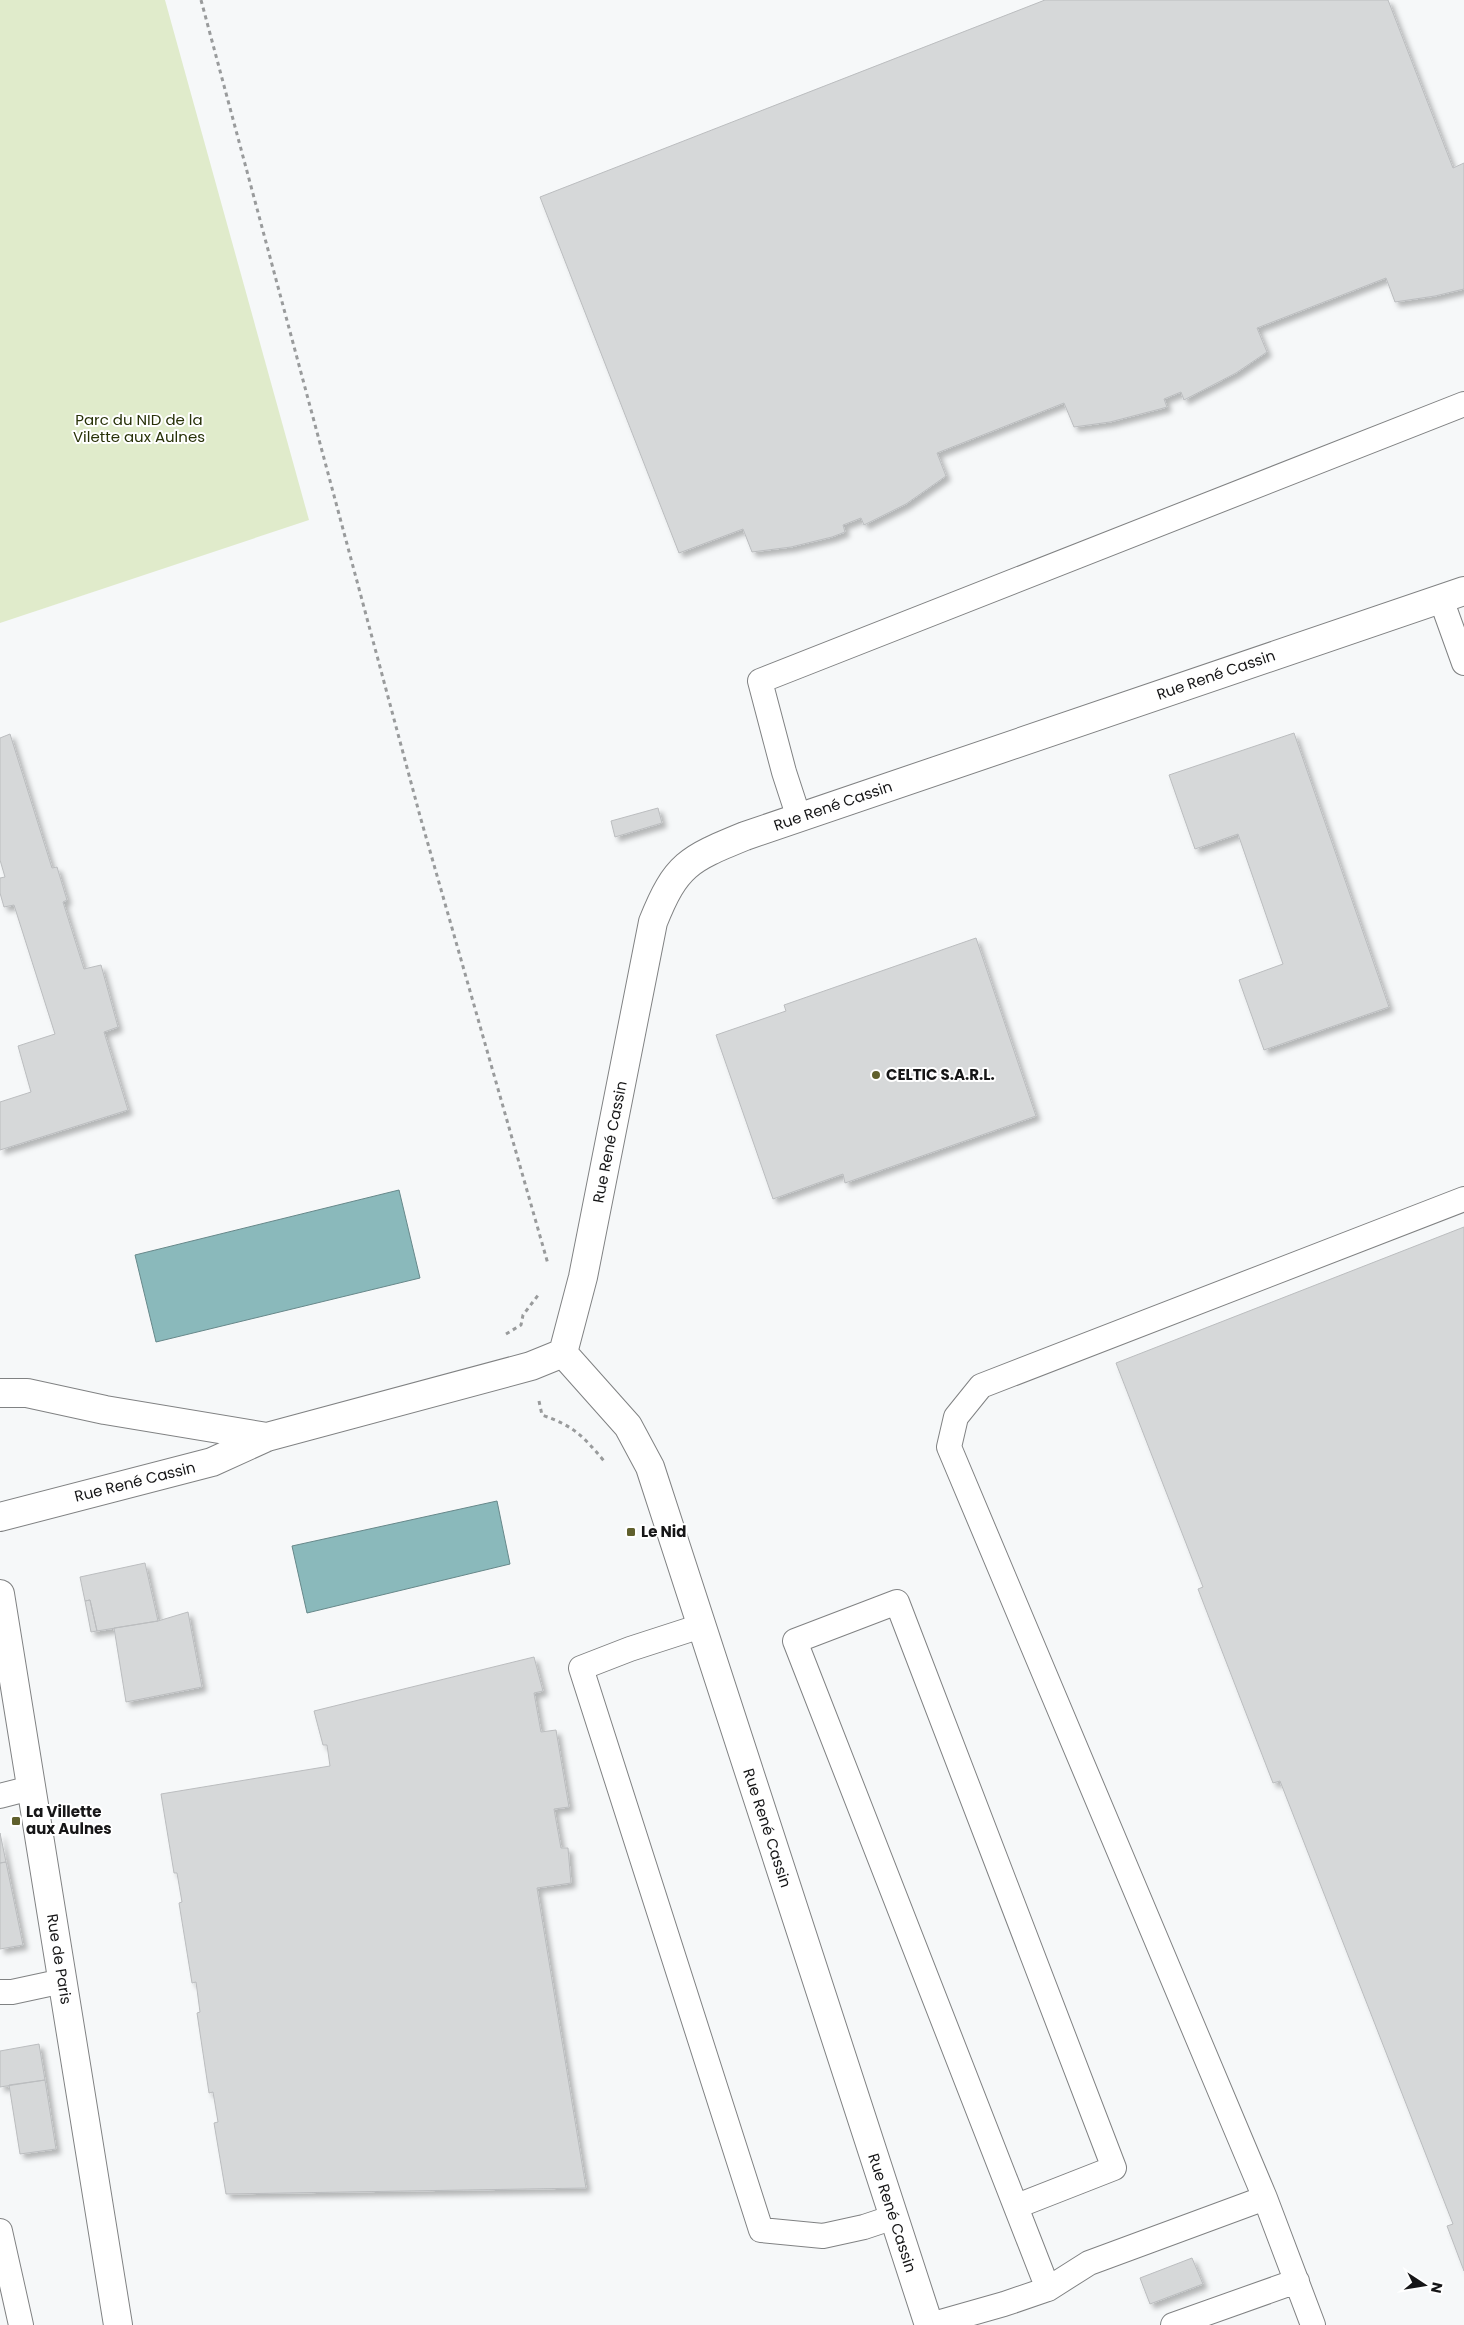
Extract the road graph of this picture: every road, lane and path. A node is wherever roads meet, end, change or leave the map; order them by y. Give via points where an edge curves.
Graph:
1 (201, 0) edge
2 (1464, 404) edge
3 (1452, 595) edge
4 (1464, 663) edge
5 (798, 818) junction
6 (1464, 1198) edge
7 (550, 1273) dead end
8 (543, 1287) dead end
9 (521, 1325) junction
10 (563, 1353) junction
11 (522, 1368) junction
12 (0, 1393) edge
13 (267, 1438) junction
14 (606, 1464) dead end
15 (0, 1517) edge
16 (0, 1594) edge
17 (701, 1626) junction
18 (31, 1788) junction
19 (0, 1796) edge
20 (63, 1981) junction
21 (0, 1992) edge
22 (1265, 2198) junction
23 (1017, 2206) junction
24 (894, 2217) junction
25 (0, 2231) edge
26 (1297, 2281) junction
27 (1048, 2289) junction
28 (21, 2325) edge
29 (118, 2325) edge
30 (929, 2325) edge
31 (1173, 2325) edge
32 (1313, 2325) edge

1 - 7 path via 420,816
2 - 5 lane via 760,681
3 - 4 lane
3 - 5 street, Rue René Cassin
5 - 10 street, Rue René Cassin via 701,854 680,871 665,892 653,922 583,1277
6 - 22 lane via 981,1386 956,1417 949,1446
8 - 9 path via 523,1315
9 - 11 path
9 - 11 path via 505,1335
10 - 11 street, Rue René Cassin
10 - 17 street, Rue René Cassin via 628,1426 650,1467
11 - 13 street, Rue René Cassin
11 - 14 path via 542,1415 562,1422 584,1437
12 - 13 street, Rue René Cassin via 27,1393
13 - 15 street, Rue René Cassin via 212,1462
16 - 18 street, Rue de Paris
17 - 24 street, Rue René Cassin
17 - 24 lane via 581,1668 761,2230 823,2236
18 - 19 lane
18 - 20 street, Rue de Paris
20 - 21 lane
20 - 29 street, Rue de Paris
22 - 26 lane
22 - 27 lane via 1089,2263
23 - 23 lane via 796,1641 897,1602 1114,2168
23 - 27 lane
24 - 30 street, Rue René Cassin
25 - 28 lane
26 - 31 lane
26 - 32 lane
27 - 30 lane

